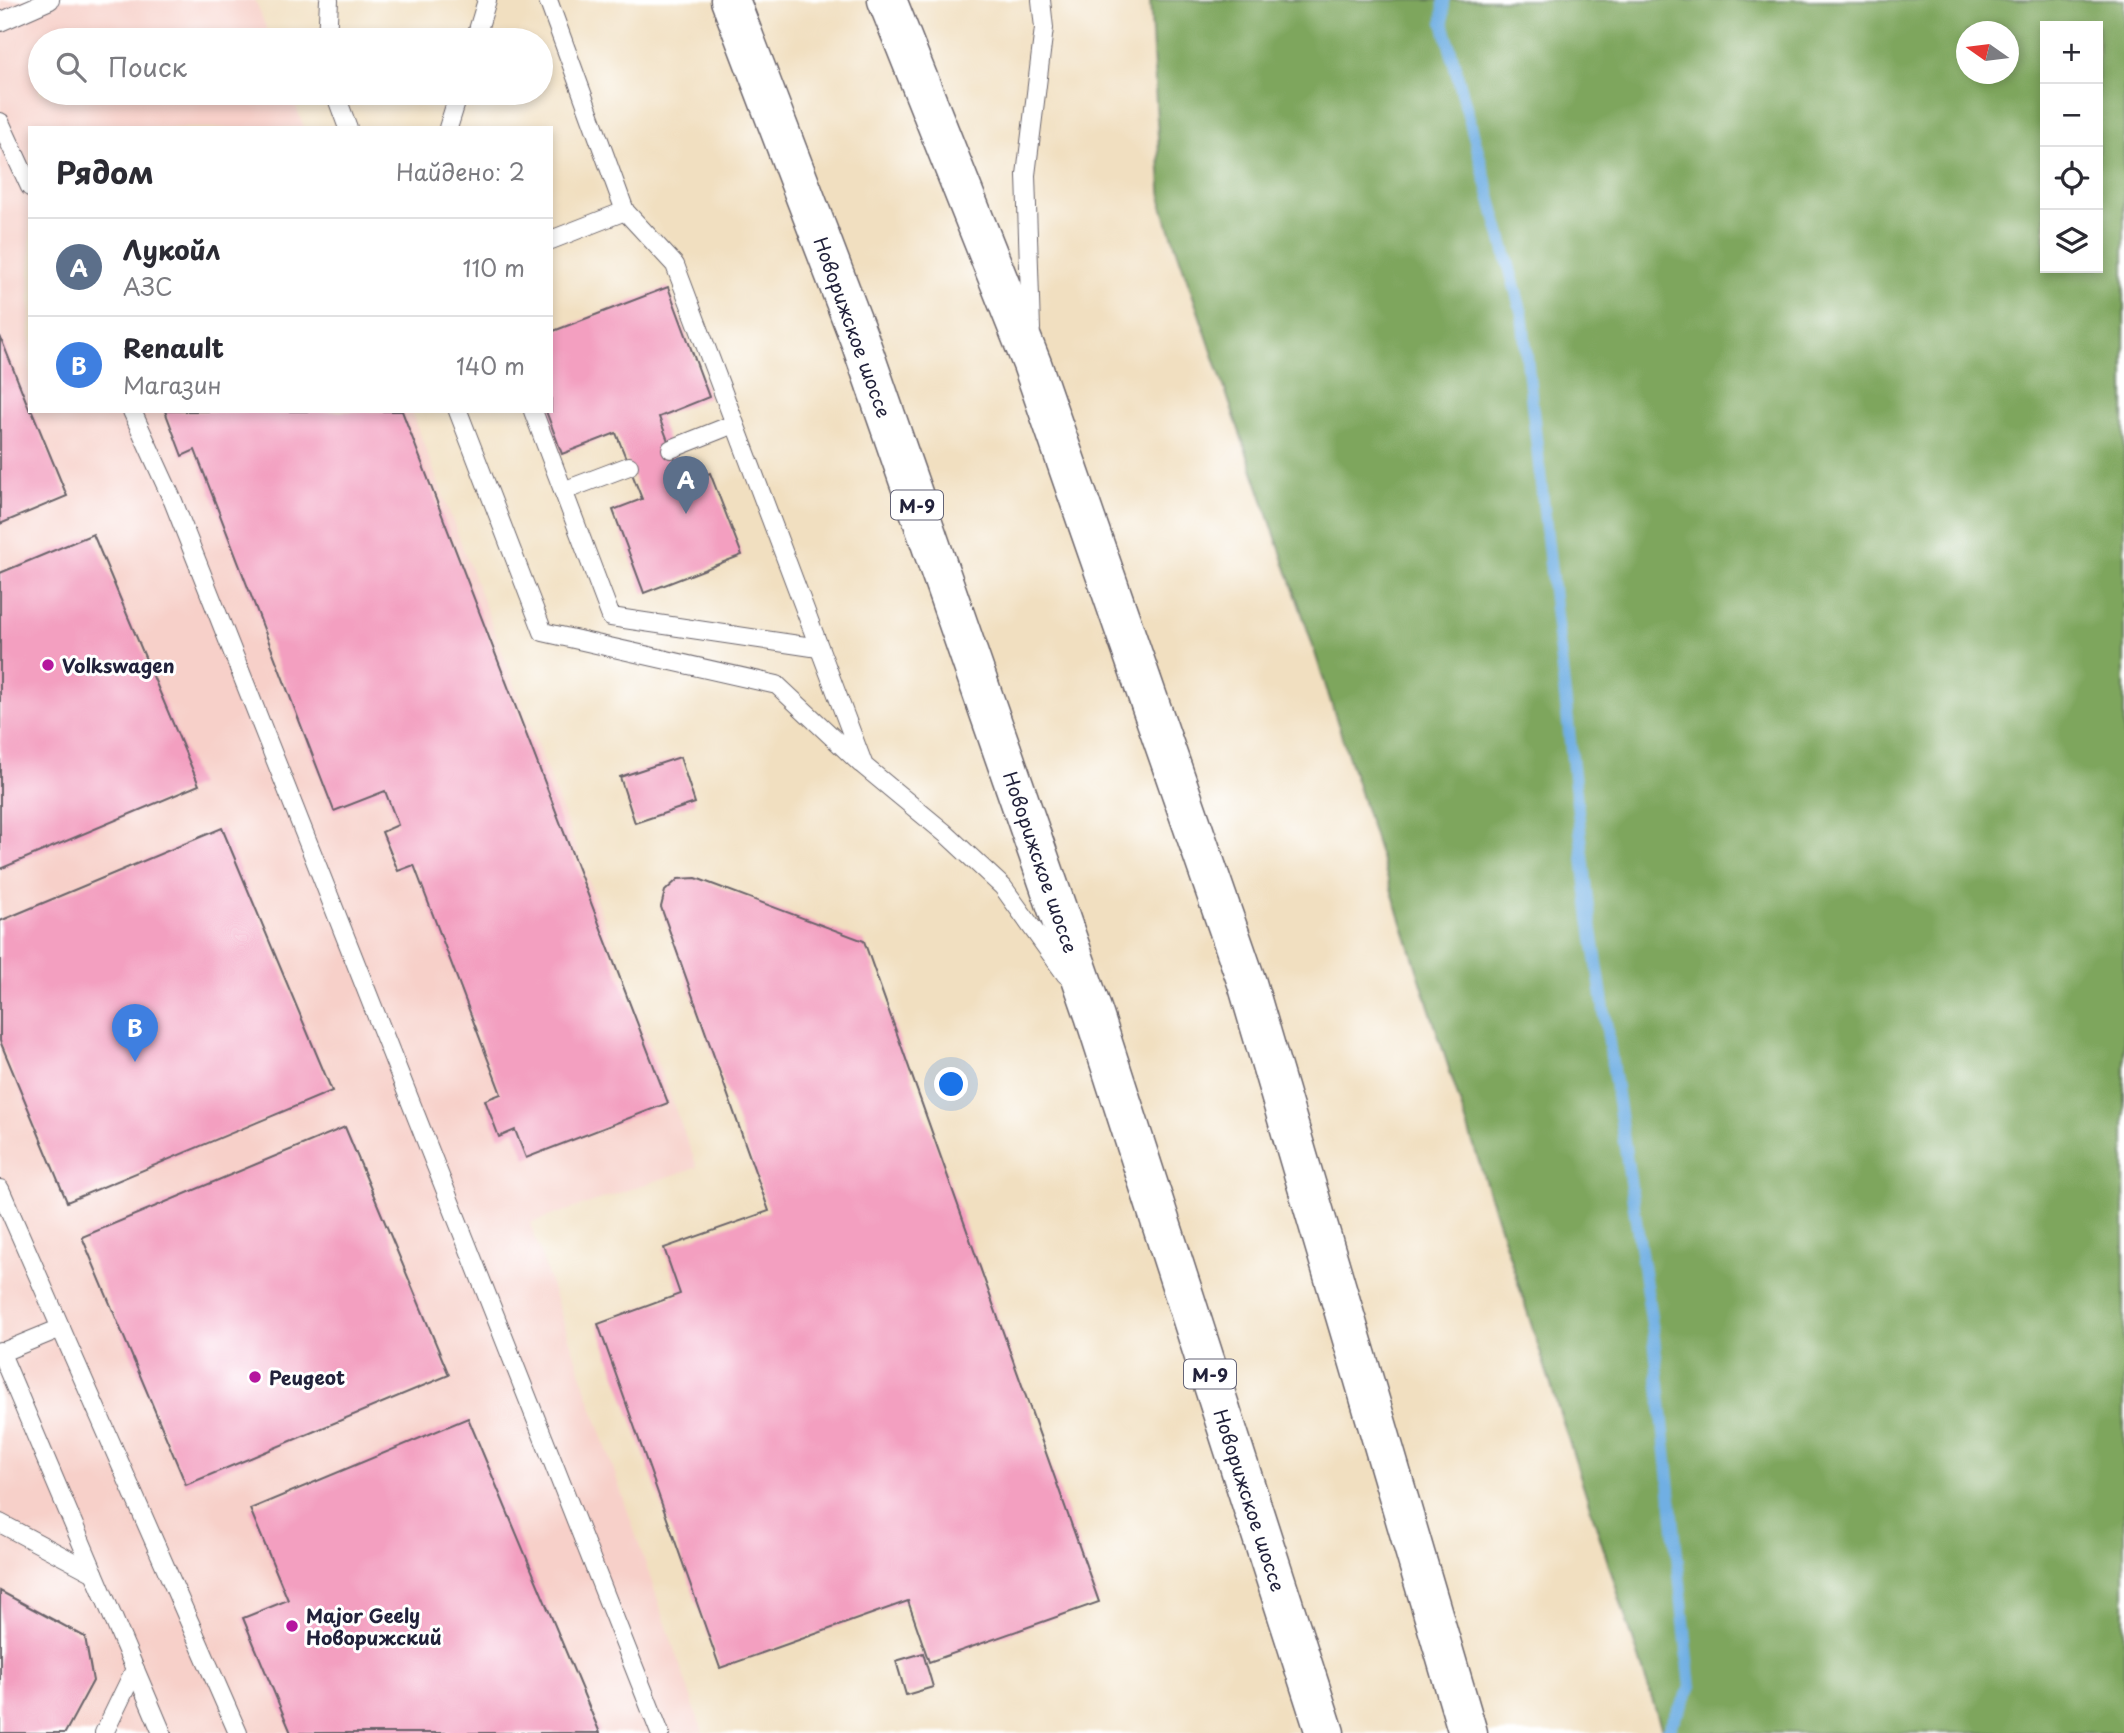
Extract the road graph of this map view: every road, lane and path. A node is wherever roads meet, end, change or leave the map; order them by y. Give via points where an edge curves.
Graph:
1 (50, 0) edge
2 (330, 0) edge
3 (487, 0) edge
4 (548, 0) edge
5 (730, 0) edge
6 (887, 0) edge
7 (1041, 0) edge
8 (0, 22) edge
9 (328, 28) edge
10 (479, 28) edge
11 (339, 105) edge
12 (455, 105) edge
13 (0, 122) edge
14 (347, 126) edge
15 (449, 126) edge
16 (28, 183) edge
17 (625, 211) junction
18 (553, 239) edge
19 (1032, 364) junction
20 (133, 413) edge
21 (459, 413) edge
22 (534, 413) edge
23 (734, 424) junction
24 (671, 449) dead end
25 (629, 466) dead end
26 (563, 491) junction
27 (819, 648) junction
28 (864, 766) junction
29 (1094, 1015) junction
30 (0, 1189) edge
31 (61, 1328) junction
32 (0, 1352) edge
33 (0, 1523) edge
34 (94, 1573) junction
35 (135, 1669) junction
36 (104, 1733) edge
37 (162, 1733) edge
38 (237, 1733) edge
39 (660, 1733) edge
40 (1325, 1733) edge
41 (1468, 1733) edge

1 - 8 lane
2 - 9 lane
3 - 10 lane
4 - 17 lane
5 - 29 highway, Новорижское шоссе / М-9 via 860,341
6 - 19 highway
7 - 19 lane via 1044,28 1026,175
11 - 14 lane
12 - 15 lane
13 - 16 lane
17 - 18 lane
17 - 23 lane via 675,265
19 - 41 highway via 1247,983
20 - 39 lane via 173,501
21 - 28 lane via 543,632 777,685
22 - 26 lane
23 - 24 lane
23 - 27 lane
25 - 26 lane
26 - 27 lane via 611,617
27 - 28 lane
28 - 29 lane via 1003,887
29 - 40 highway, Новорижское шоссе / М-9
30 - 31 lane
31 - 32 lane
31 - 38 lane
32 - 34 lane
33 - 34 lane
34 - 35 lane
35 - 36 lane
35 - 37 lane

